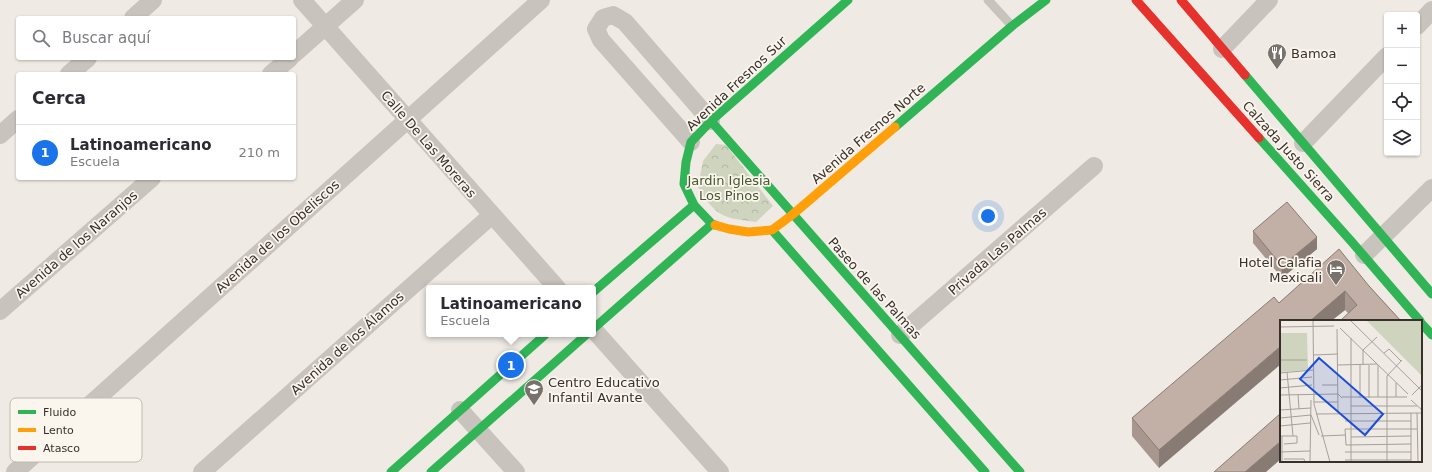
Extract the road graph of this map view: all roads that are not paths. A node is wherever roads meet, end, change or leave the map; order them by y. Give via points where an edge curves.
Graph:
1 (153, 0) edge
2 (302, 0) edge
3 (355, 0) edge
4 (541, 0) edge
5 (848, 0) edge
6 (988, 0) edge
7 (1046, 0) edge
8 (1136, 0) edge
9 (1180, 0) edge
10 (1269, 0) edge
11 (1432, 10) edge
12 (135, 16) edge
13 (1420, 23) edge
14 (326, 26) junction
15 (1012, 26) junction
16 (1222, 49) junction
17 (296, 52) edge
18 (1384, 59) edge
19 (86, 60) edge
20 (288, 60) edge
21 (72, 72) edge
22 (273, 72) edge
23 (407, 119) junction
24 (711, 121) junction
25 (16, 122) edge
26 (0, 135) edge
27 (691, 142) junction
28 (1303, 143) junction
29 (1094, 166) dead end
30 (150, 180) edge
31 (1432, 188) edge
32 (694, 204) junction
33 (792, 214) junction
34 (492, 215) junction
35 (712, 224) junction
36 (772, 230) junction
37 (1383, 238) junction
38 (1364, 255) junction
39 (554, 285) edge
40 (596, 289) edge
41 (1432, 294) edge
42 (0, 311) edge
43 (1418, 320) edge
44 (1422, 324) edge
45 (596, 326) edge
46 (596, 332) edge
47 (900, 335) junction
48 (1432, 335) edge
49 (543, 337) edge
50 (584, 337) edge
51 (97, 398) edge
52 (460, 410) junction
53 (478, 430) junction
54 (26, 462) edge
55 (15, 472) edge
56 (202, 472) edge
57 (391, 472) edge
58 (432, 472) edge
59 (516, 472) edge
60 (720, 472) edge
61 (986, 472) edge
62 (1020, 472) edge

1 - 12 street
2 - 14 street, Calle De Las Moreras
3 - 14 street
4 - 23 street, Avenida de los Obeliscos
5 - 24 street, Avenida Fresnos Sur
6 - 15 lane
7 - 15 street, Avenida Fresnos Norte
8 - 38 street, Calzada Justo Sierra
9 - 16 street, Calzada Justo Sierra
10 - 16 street
11 - 13 street
14 - 17 street
14 - 23 street, Calle De Las Moreras
15 - 33 street, Avenida Fresnos Norte
16 - 28 street, Calzada Justo Sierra
18 - 28 street
19 - 21 street
20 - 22 street
23 - 34 street, Calle De Las Moreras
23 - 51 street, Avenida de los Obeliscos
24 - 27 street, Avenida Fresnos Sur
24 - 27 street via 625,22 613,15 602,18 596,29 601,40
24 - 33 street, Paseo de las Palmas
25 - 26 street
27 - 32 street, Avenida Fresnos Sur via 684,184
28 - 37 street, Calzada Justo Sierra
29 - 47 street, Privada Las Palmas
30 - 42 street, Avenida de los Naranjos
31 - 37 street
32 - 35 street
32 - 40 street
33 - 36 street, Avenida Fresnos Norte
33 - 47 street, Paseo de las Palmas
34 - 39 street, Calle De Las Moreras
34 - 56 street, Avenida de los Álamos
35 - 36 street via 729,230 748,232
35 - 45 street
36 - 61 street
37 - 38 street
37 - 41 street, Calzada Justo Sierra
38 - 43 street, Calzada Justo Sierra
44 - 48 street, Calzada Justo Sierra
46 - 60 street
47 - 62 street, Paseo de las Palmas
49 - 52 street
50 - 53 street
52 - 53 street
52 - 57 street
53 - 58 street
53 - 59 street
54 - 55 street, Avenida de los Obeliscos

